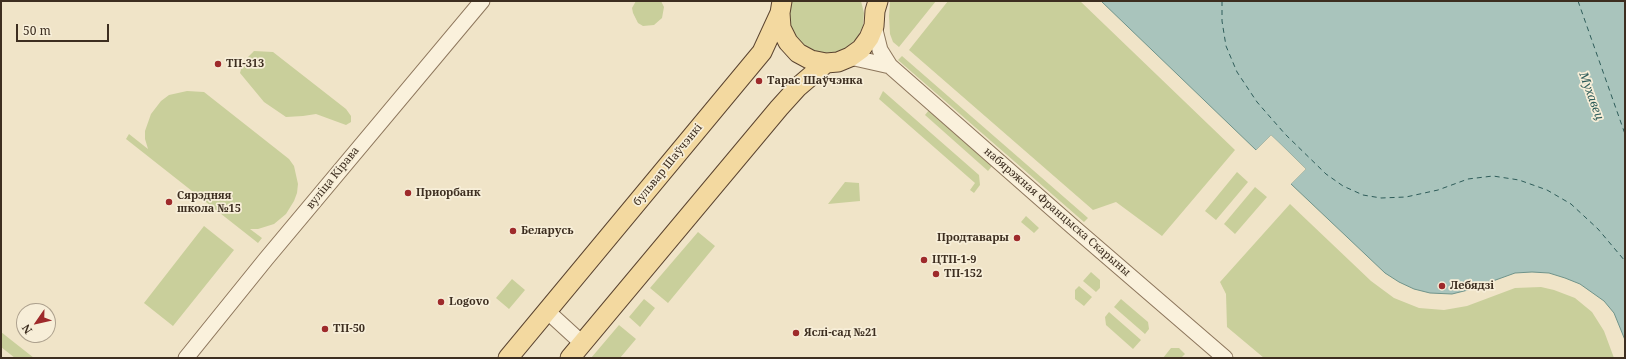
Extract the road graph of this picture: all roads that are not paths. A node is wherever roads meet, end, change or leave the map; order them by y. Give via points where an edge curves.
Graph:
1 (482, 1) edge
2 (781, 7) edge
3 (875, 10) edge
4 (850, 57) junction
5 (826, 63) junction
6 (890, 66) junction
7 (547, 312) junction
8 (583, 344) junction
9 (186, 358) edge
10 (508, 358) edge
11 (570, 358) edge
12 (1225, 358) edge

1 - 9 street, вуліца Кірава
2 - 5 main road, бульвар Шаўчэнкі via 781,28 788,42 811,60
2 - 7 main road, бульвар Шаўчэнкі via 762,52
3 - 4 main road, бульвар Шаўчэнкі via 869,38 861,49
3 - 6 street, набярэжная Францыска Скарыны via 880,50
4 - 5 main road, бульвар Шаўчэнкі
4 - 6 street, набярэжная Францыска Скарыны
5 - 8 main road, бульвар Шаўчэнкі via 798,87 779,108
6 - 12 street, набярэжная Францыска Скарыны
7 - 8 street
7 - 10 main road, бульвар Шаўчэнкі
8 - 11 main road, бульвар Шаўчэнкі

